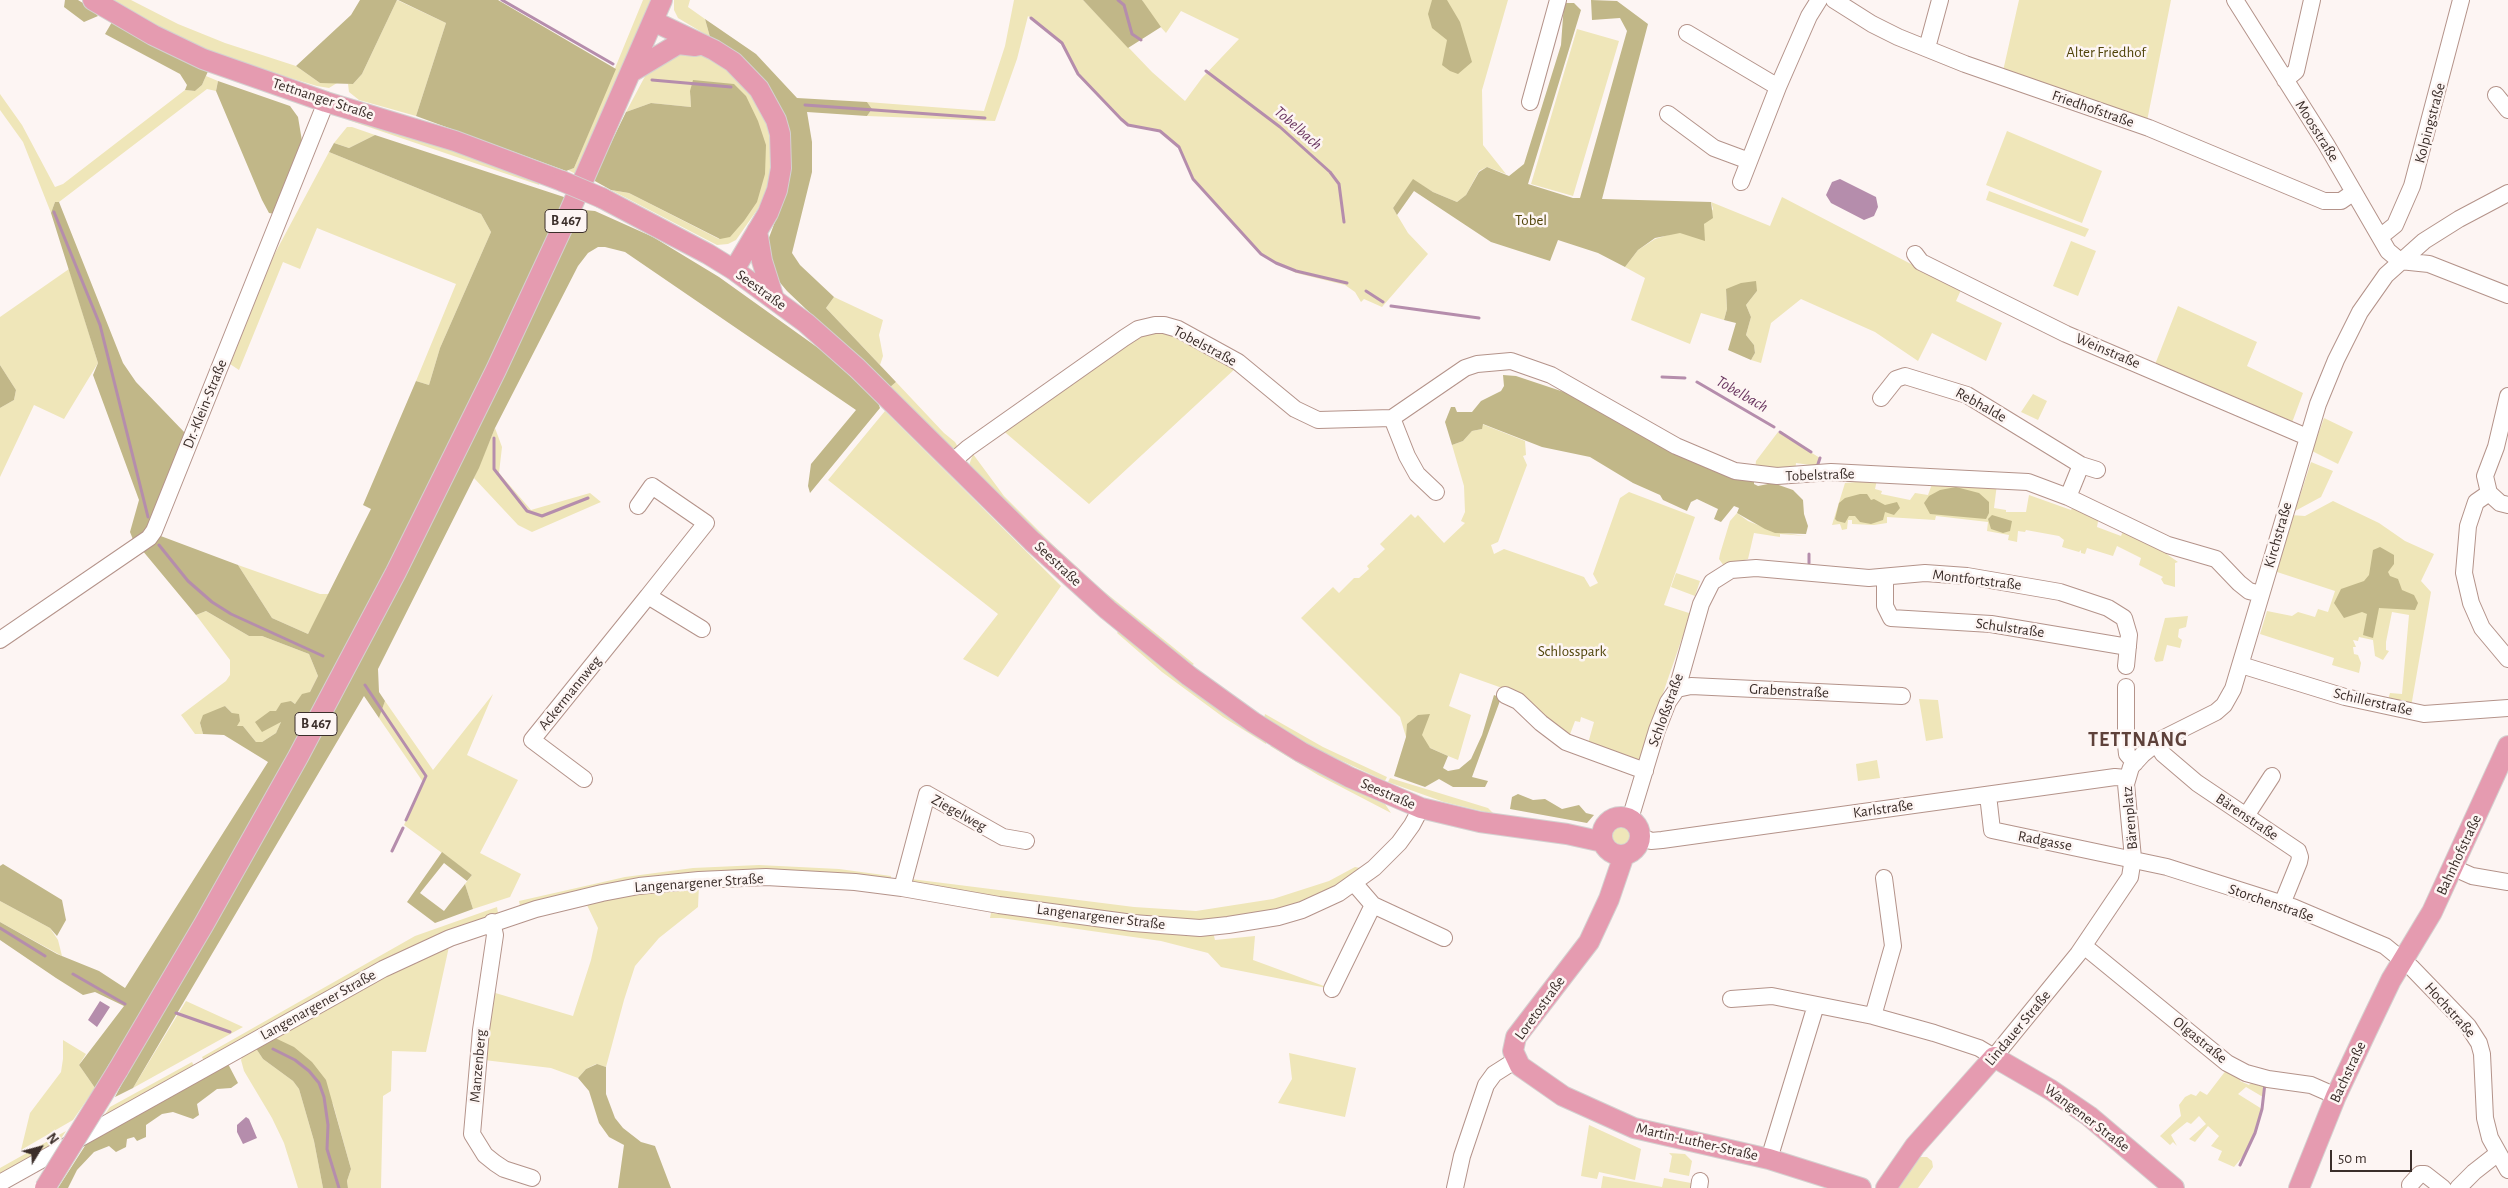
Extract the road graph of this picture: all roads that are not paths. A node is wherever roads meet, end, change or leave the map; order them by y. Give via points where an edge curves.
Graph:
1 (93, 0) edge
2 (662, 0) edge
3 (1558, 0) edge
4 (1819, 0) edge
5 (1834, 0) edge
6 (1940, 0) edge
7 (2235, 0) edge
8 (2312, 0) edge
9 (2461, 0) edge
10 (653, 22) junction
11 (1687, 33) dead end
12 (702, 44) junction
13 (1927, 48) junction
14 (633, 71) junction
15 (2285, 80) junction
16 (1778, 87) junction
17 (2496, 95) dead end
18 (326, 102) junction
19 (1530, 102) dead end
20 (2508, 110) edge
21 (1668, 114) dead end
22 (1749, 162) junction
23 (1741, 182) dead end
24 (2354, 192) junction
25 (2508, 193) edge
26 (602, 198) joint
27 (757, 232) junction
28 (2380, 237) junction
29 (1915, 254) dead end
30 (2400, 261) junction
31 (734, 270) junction
32 (2508, 295) edge
33 (774, 299) junction
34 (2508, 396) edge
35 (1880, 398) dead end
36 (1392, 418) junction
37 (2307, 437) junction
38 (952, 462) junction
39 (1436, 492) dead end
40 (2489, 493) junction
41 (2068, 496) junction
42 (2508, 505) edge
43 (638, 506) dead end
44 (1718, 576) joint
45 (1885, 578) junction
46 (2261, 594) junction
47 (648, 596) junction
48 (702, 629) dead end
49 (0, 640) edge
50 (2128, 647) junction
51 (2508, 659) edge
52 (2242, 665) junction
53 (2126, 666) dead end
54 (2126, 687) dead end
55 (1678, 689) junction
56 (1506, 695) dead end
57 (1902, 696) dead end
58 (2508, 708) edge
59 (2156, 743) junction
60 (2508, 746) edge
61 (2135, 762) junction
62 (1645, 771) junction
63 (2272, 776) dead end
64 (2126, 778) junction
65 (584, 779) dead end
66 (1988, 795) junction
67 (1421, 808) junction
68 (2246, 816) junction
69 (1630, 819) junction
70 (1640, 836) junction
71 (1026, 841) dead end
72 (1612, 844) junction
73 (2134, 858) junction
74 (2454, 868) junction
75 (1884, 878) dead end
76 (2508, 882) edge
77 (1354, 883) junction
78 (902, 888) junction
79 (2282, 904) junction
80 (1373, 905) junction
81 (492, 922) junction
82 (1444, 938) dead end
83 (2084, 946) junction
84 (2403, 960) junction
85 (1332, 989) dead end
86 (1732, 999) dead end
87 (1816, 1005) junction
88 (1873, 1016) junction
89 (1994, 1057) junction
90 (1516, 1060) junction
91 (2336, 1096) junction
92 (2498, 1154) junction
93 (1769, 1159) junction
94 (2508, 1170) edge
95 (532, 1178) dead end
96 (0, 1183) edge
97 (2410, 1185) dead end
98 (45, 1188) edge
99 (1455, 1188) edge
100 (1861, 1188) edge
101 (1886, 1188) edge
102 (2174, 1188) edge
103 (2299, 1188) edge
104 (2443, 1188) edge
105 (2458, 1188) edge

1 - 18 main road, Tettnanger Straße via 153,35 203,58
2 - 10 main road, B 467
3 - 19 street
4 - 16 street
5 - 13 street, Friedhofstraße via 1872,24
6 - 13 street
7 - 15 street, Moosstraße
8 - 15 street via 2296,71
9 - 28 street, Kolpingstraße via 2412,186 2395,225
10 - 12 main road
10 - 14 main road, B 467
11 - 16 street
12 - 14 main road via 678,44
12 - 27 main road via 733,62 749,76 768,102 776,120 780,134 781,168 777,190
13 - 24 street, Friedhofstraße via 2149,128 2324,201 2341,201
14 - 98 main road, B 467, bridge via 496,370 396,572 204,924
15 - 24 street, Moosstraße
16 - 22 street
17 - 20 street
18 - 26 main road, Tettnanger Straße, bridge via 455,141
18 - 49 street, Dr.-Klein-Straße via 154,531 149,538
21 - 22 street via 1714,148
22 - 23 street
24 - 28 street, Moosstraße
25 - 30 street, Kirchstraße via 2448,226
26 - 31 main road, Seestraße via 683,239
27 - 31 main road
27 - 33 main road
28 - 30 street, Moosstraße via 2388,251
29 - 37 street, Weinstraße via 1921,262 2036,320
30 - 32 street via 2429,264
30 - 37 street, Kirchstraße via 2360,312 2328,380
31 - 33 main road, Seestraße
33 - 38 main road, Seestraße via 857,368
34 - 40 street via 2496,447 2485,476
35 - 41 street, Rebhalde via 1896,378 1905,376 1948,387 1986,405 2089,467
36 - 38 street, Tobelstraße via 1330,422 1307,416 1226,355 1178,328 1155,325 1138,329 1124,338
36 - 39 street via 1417,474
36 - 41 street, Tobelstraße via 1465,368 1511,361 1550,375 1676,446 1735,471 1777,476 1831,472 2014,480
37 - 46 street, Kirchstraße
38 - 67 main road, Seestraße via 1071,577 1189,676 1301,752
40 - 42 street via 2500,503
40 - 51 street via 2476,502 2470,519 2464,573 2471,603 2482,628
41 - 46 street, Tobelstraße via 2168,545 2216,559 2239,584
43 - 47 street, Ackermannweg via 652,486 706,524
44 - 45 street, Montfortstraße via 1748,568
44 - 55 street, Schloßstraße via 1701,604
45 - 50 street, Montfortstraße via 1925,573 1967,576 2089,600 2124,618
45 - 50 street, Schulstraße via 1885,606 1891,618 1991,624
46 - 52 street, Kirchstraße
47 - 48 street
47 - 65 street, Ackermannweg via 532,740
50 - 53 street, Montfortstraße
52 - 58 street, Schillerstraße via 2345,697 2424,714
52 - 59 street, Kirchstraße via 2233,689 2220,708
54 - 61 street via 2127,754
55 - 57 street, Grabenstraße via 1691,686
55 - 62 street, Schloßstraße via 1668,702
56 - 62 street via 1518,701 1566,742
59 - 61 street, Kirchstraße
59 - 68 street, Bärenstraße via 2163,754 2197,783
60 - 74 main road, Bahnhofstraße
61 - 64 street, Kirchstraße
62 - 69 street, Schloßstraße
63 - 68 street
64 - 66 street, Karlstraße
64 - 73 street, Bärenplatz
66 - 70 street, Karlstraße via 1662,840
66 - 73 street, Radgasse via 1992,830
67 - 72 main road, Seestraße via 1480,822 1567,834 1586,827
67 - 77 street, Langenargener Straße via 1399,843
68 - 79 street, Bärenstraße via 2298,851 2300,856
69 - 70 main road
69 - 72 main road, Seestraße via 1617,818
70 - 72 main road via 1635,849
71 - 78 street, Ziegelweg via 1003,837 927,794
72 - 90 main road, Loretostraße via 1614,881 1598,925 1584,950 1516,1037 1513,1051
73 - 79 street, Storchenstraße
73 - 83 street, Lindauer Straße via 2125,887
74 - 76 street via 2472,876
74 - 84 main road, Bahnhofstraße via 2423,930
75 - 88 street via 1893,946
77 - 78 street, Langenargener Straße via 1302,910 1278,917 1200,928 1133,923
77 - 80 street
78 - 81 street, Langenargener Straße via 783,878 699,880 602,893
79 - 84 street, Storchenstraße via 2382,944
80 - 82 street
80 - 85 street
81 - 95 street, Manzenberg via 495,935 481,1030 472,1134 485,1155 495,1163
81 - 96 street, Langenargener Straße via 383,969
83 - 89 street, Lindauer Straße
83 - 91 street, Olgastraße via 2227,1063 2246,1073 2310,1085
84 - 91 main road, Bachstraße
84 - 92 street, Hochstraße via 2468,1026 2479,1043 2485,1118
86 - 87 street via 1772,996
87 - 88 street
87 - 93 street
88 - 89 street via 1934,1033
89 - 101 main road, Lindauer Straße via 1915,1146
89 - 102 main road, Wangener Straße via 2090,1116
90 - 93 main road, Martin-Luther-Straße via 1525,1072 1557,1092 1608,1117 1654,1134
90 - 99 street, Loretostraße via 1491,1078 1462,1156
91 - 103 main road, Bachstraße
92 - 94 street, Hochstraße
92 - 105 street
93 - 100 main road, Martin-Luther-Straße
97 - 104 street via 2420,1174 2425,1174

